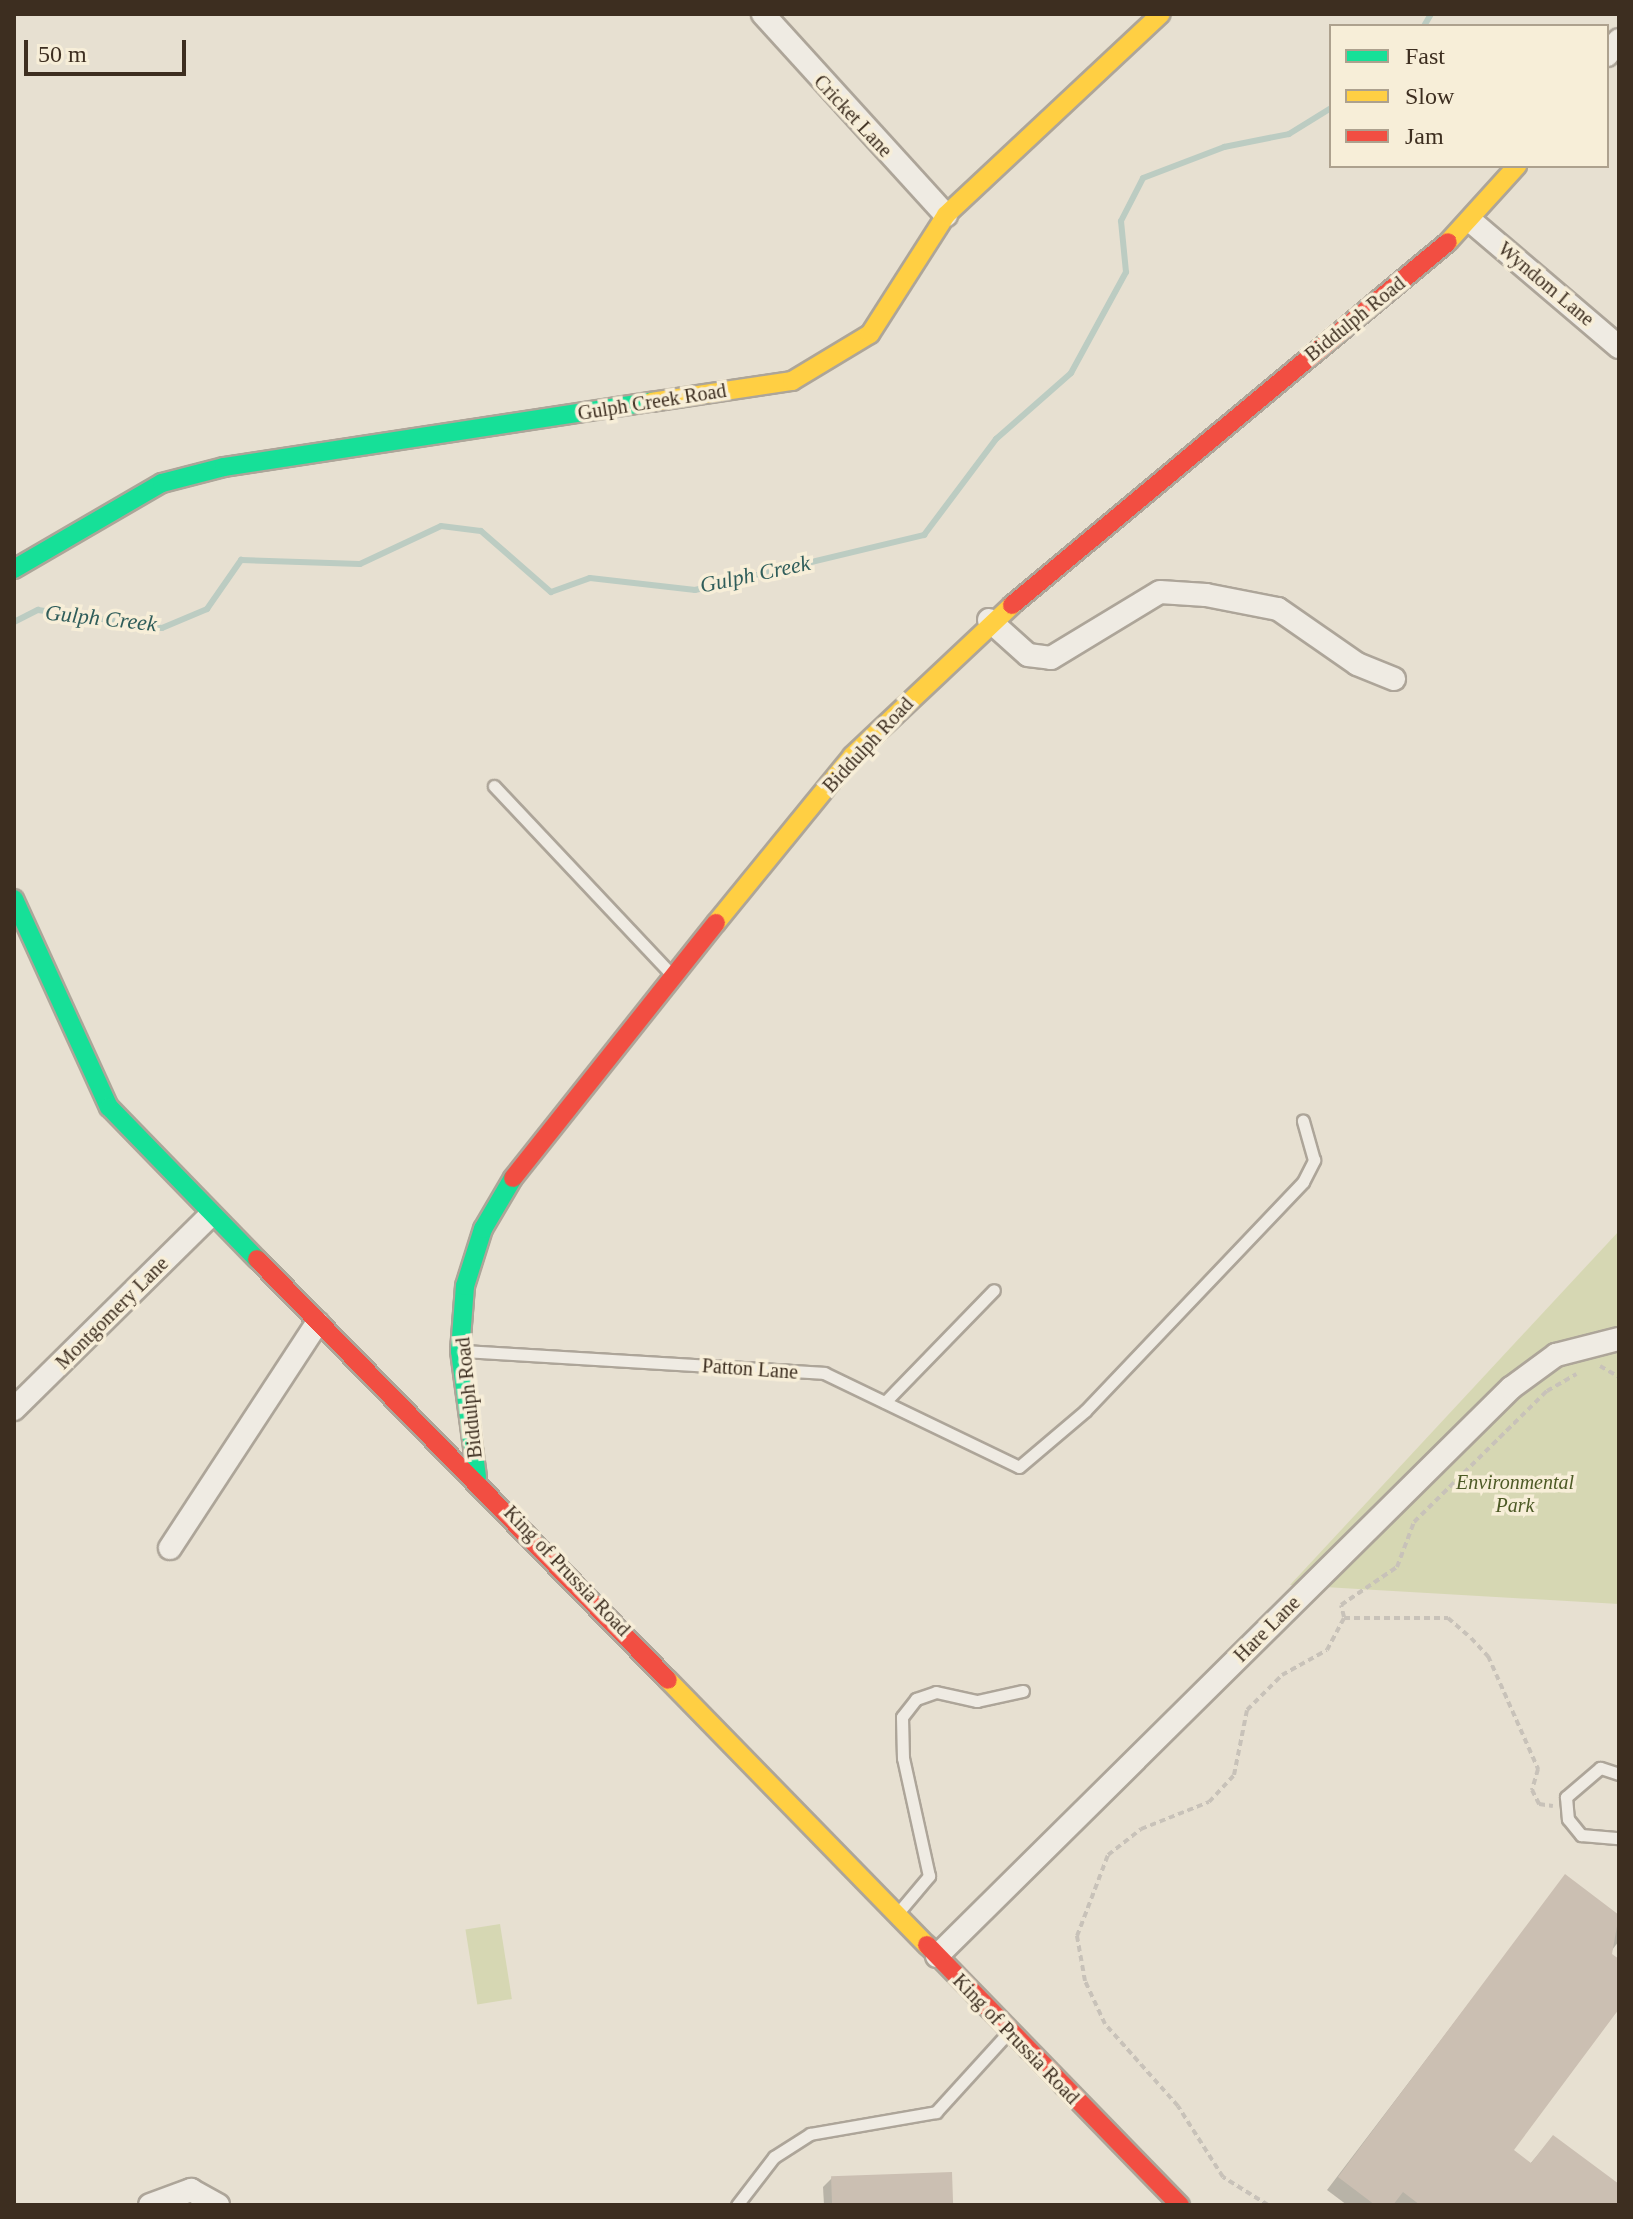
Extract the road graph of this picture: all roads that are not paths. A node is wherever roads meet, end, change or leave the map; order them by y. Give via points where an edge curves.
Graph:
1 (763, 14) edge
2 (1161, 14) edge
3 (1515, 168) edge
4 (946, 215) junction
5 (1472, 222) junction
6 (1619, 347) edge
7 (14, 569) edge
8 (989, 620) junction
9 (1394, 679) dead end
10 (494, 786) dead end
11 (14, 899) edge
12 (672, 975) junction
13 (1303, 1121) dead end
14 (209, 1217) junction
15 (994, 1290) dead end
16 (317, 1323) junction
17 (1619, 1339) edge
18 (460, 1351) junction
19 (885, 1402) junction
20 (14, 1409) edge
21 (477, 1477) junction
22 (170, 1548) dead end
23 (1023, 1691) dead end
24 (1619, 1774) edge
25 (1619, 1838) edge
26 (897, 1915) junction
27 (937, 1956) junction
28 (1008, 2034) junction
29 (150, 2205) edge
30 (218, 2205) edge
31 (737, 2205) edge
32 (1180, 2205) edge

1 - 4 street, Cricket Lane
2 - 4 street, Gulph Creek Road
3 - 5 street, Biddulph Road
4 - 7 street, Gulph Creek Road via 870,334 792,381 224,467 162,483
5 - 6 street, Wyndom Lane
5 - 8 street, Biddulph Road
8 - 9 street via 1028,655 1051,658 1160,592 1206,595 1278,609 1357,664
8 - 12 street, Biddulph Road via 852,756
10 - 12 lane
11 - 14 street, King of Prussia Road via 109,1107
12 - 18 street, Biddulph Road via 526,1155 483,1229 465,1286
13 - 19 lane, Patton Lane via 1314,1160 1303,1182 1085,1411 1019,1467
14 - 16 street, King of Prussia Road
14 - 20 street, Montgomery Lane
15 - 19 lane
16 - 21 street, King of Prussia Road
16 - 22 street
17 - 27 street, Hare Lane via 1556,1355 1511,1388
18 - 19 lane, Patton Lane via 824,1373
18 - 21 street, Biddulph Road
21 - 26 street, King of Prussia Road
23 - 26 lane via 977,1701 936,1692 916,1699 902,1717 903,1758 929,1876
24 - 25 lane via 1600,1768 1583,1778 1567,1807 1581,1835
26 - 27 street, King of Prussia Road
27 - 28 street, King of Prussia Road
28 - 31 lane via 936,2112 810,2134 774,2157
28 - 32 street, King of Prussia Road
29 - 30 street via 191,2190

